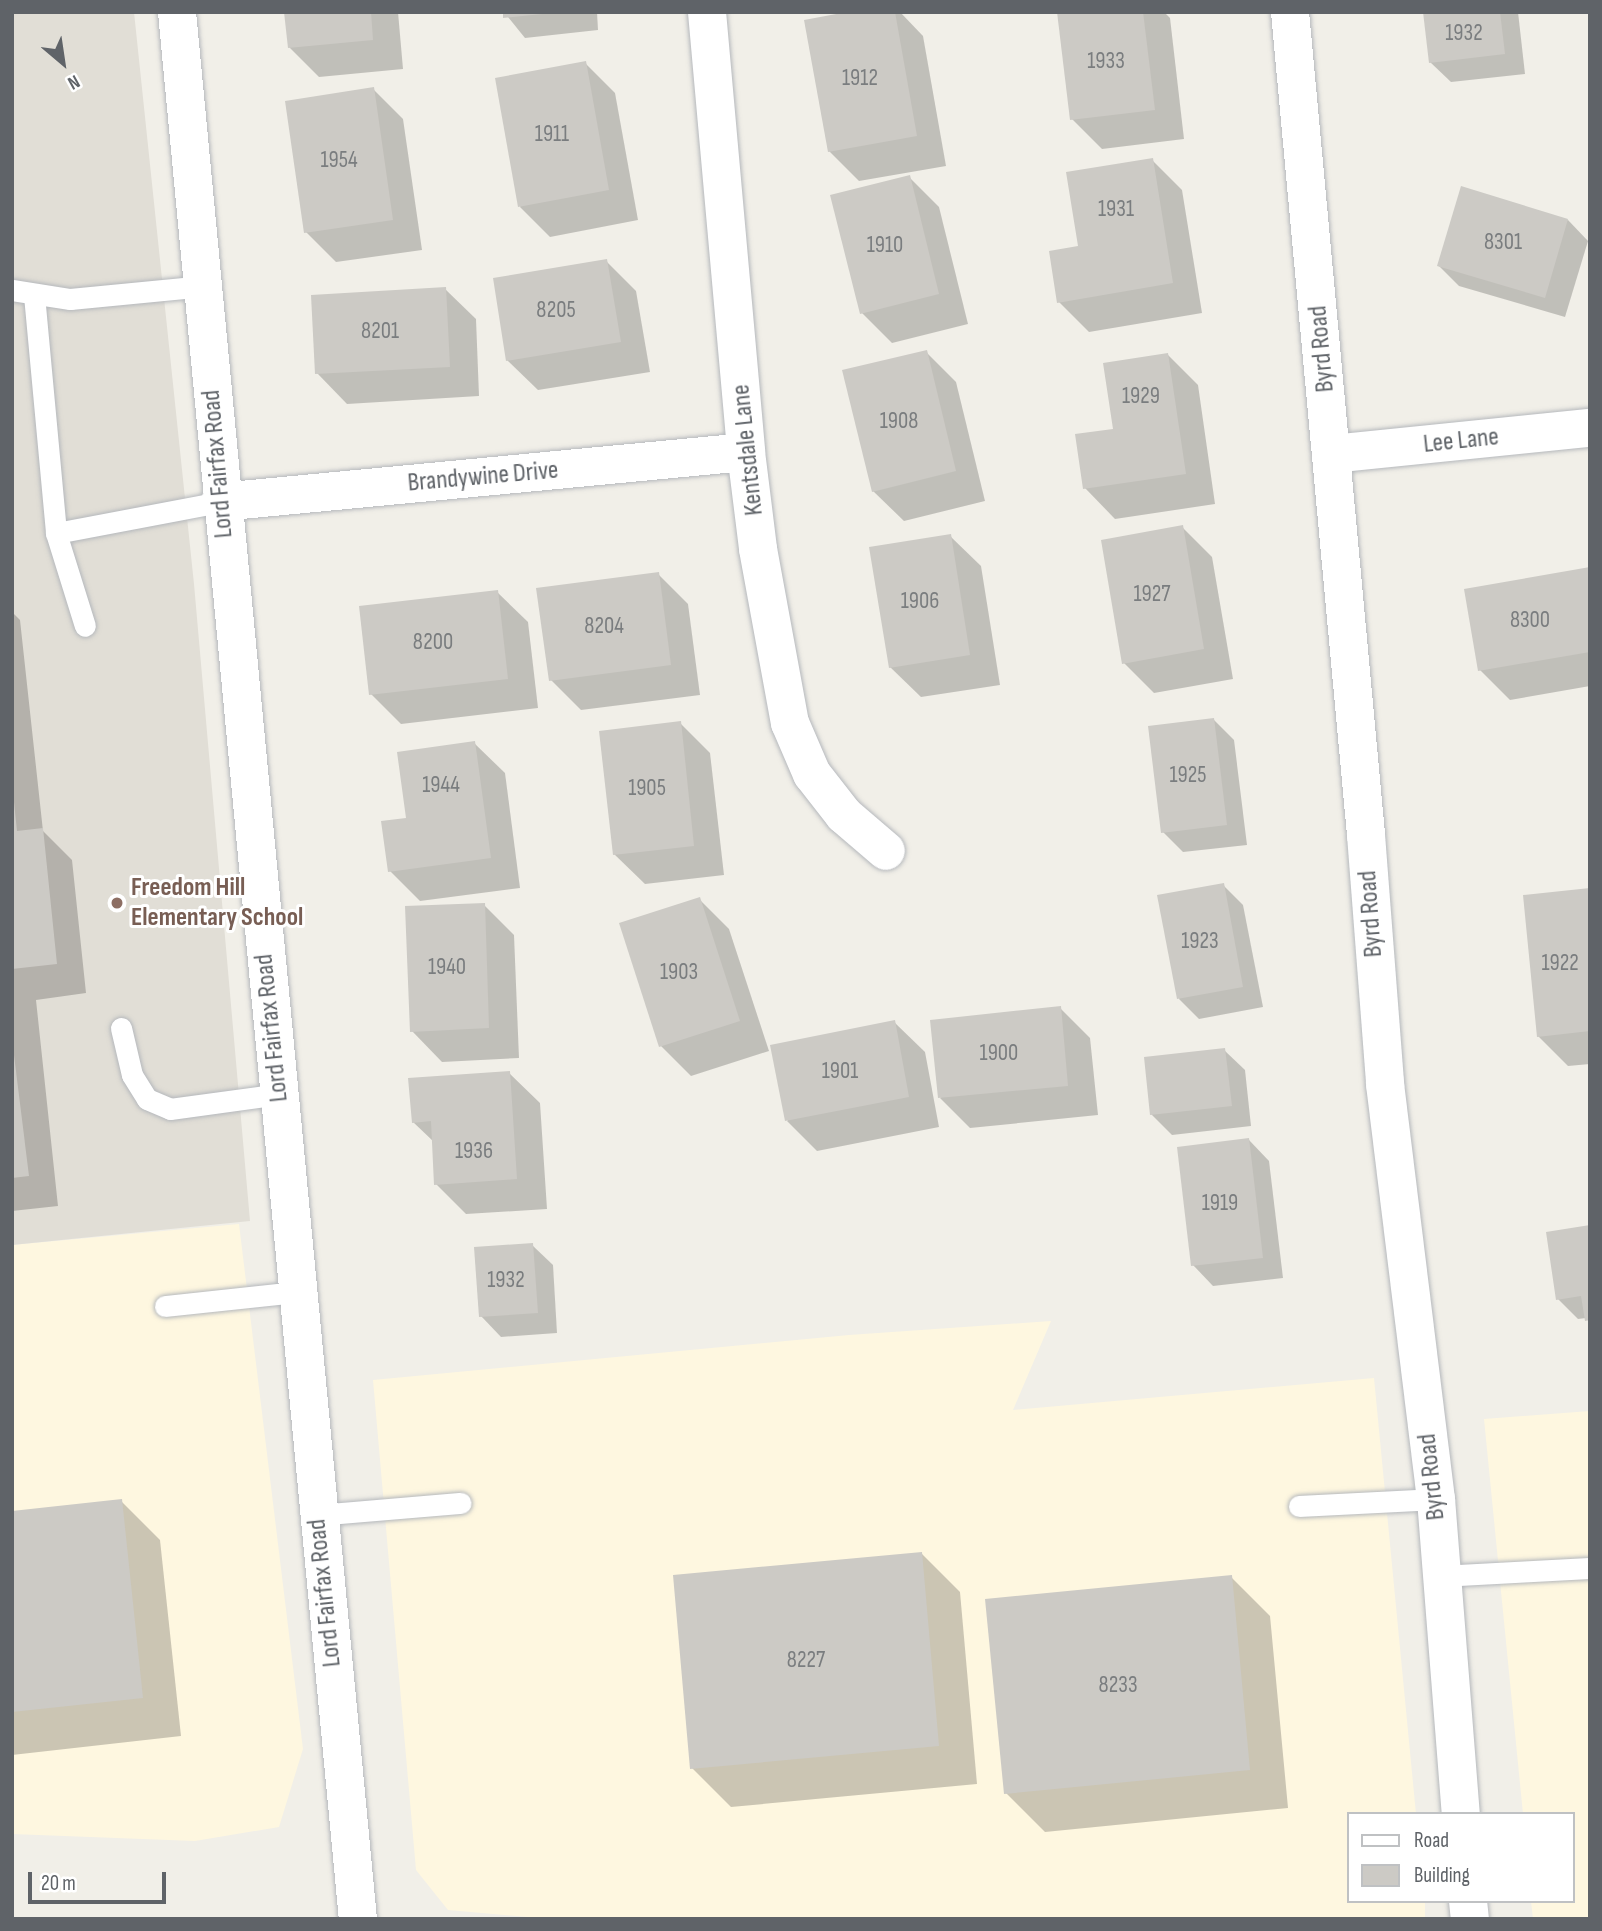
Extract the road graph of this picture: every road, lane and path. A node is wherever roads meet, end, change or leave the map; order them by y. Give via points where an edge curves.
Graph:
1 (177, 12) edge
2 (707, 12) edge
3 (1290, 12) edge
4 (204, 286) junction
5 (12, 290) edge
6 (34, 295) junction
7 (1590, 428) edge
8 (746, 452) junction
9 (1332, 454) junction
10 (220, 502) junction
11 (56, 533) junction
12 (85, 626) dead end
13 (886, 851) dead end
14 (121, 1028) dead end
15 (279, 1094) junction
16 (297, 1292) junction
17 (165, 1306) dead end
18 (1436, 1499) junction
19 (460, 1503) dead end
20 (1299, 1506) dead end
21 (317, 1515) junction
22 (1588, 1568) edge
23 (1441, 1576) junction
24 (1461, 1812) edge
25 (358, 1919) edge

1 - 4 street, Lord Fairfax Road
2 - 8 street, Kentsdale Lane
3 - 9 street, Byrd Road
4 - 6 lane via 70,299
4 - 10 street, Lord Fairfax Road
5 - 6 lane
6 - 11 lane
7 - 9 street, Lee Lane
8 - 10 street, Brandywine Drive
8 - 13 street, Kentsdale Lane via 758,549 790,723 812,774 844,815
9 - 18 street, Byrd Road via 1385,1084
10 - 11 lane
10 - 15 street, Lord Fairfax Road
11 - 12 lane
14 - 15 lane via 132,1075 147,1099 170,1109
15 - 16 street, Lord Fairfax Road
16 - 17 lane
16 - 21 street, Lord Fairfax Road
18 - 20 lane
18 - 23 street, Byrd Road
19 - 21 lane
21 - 25 street, Lord Fairfax Road
22 - 23 lane
23 - 24 street, Byrd Road

